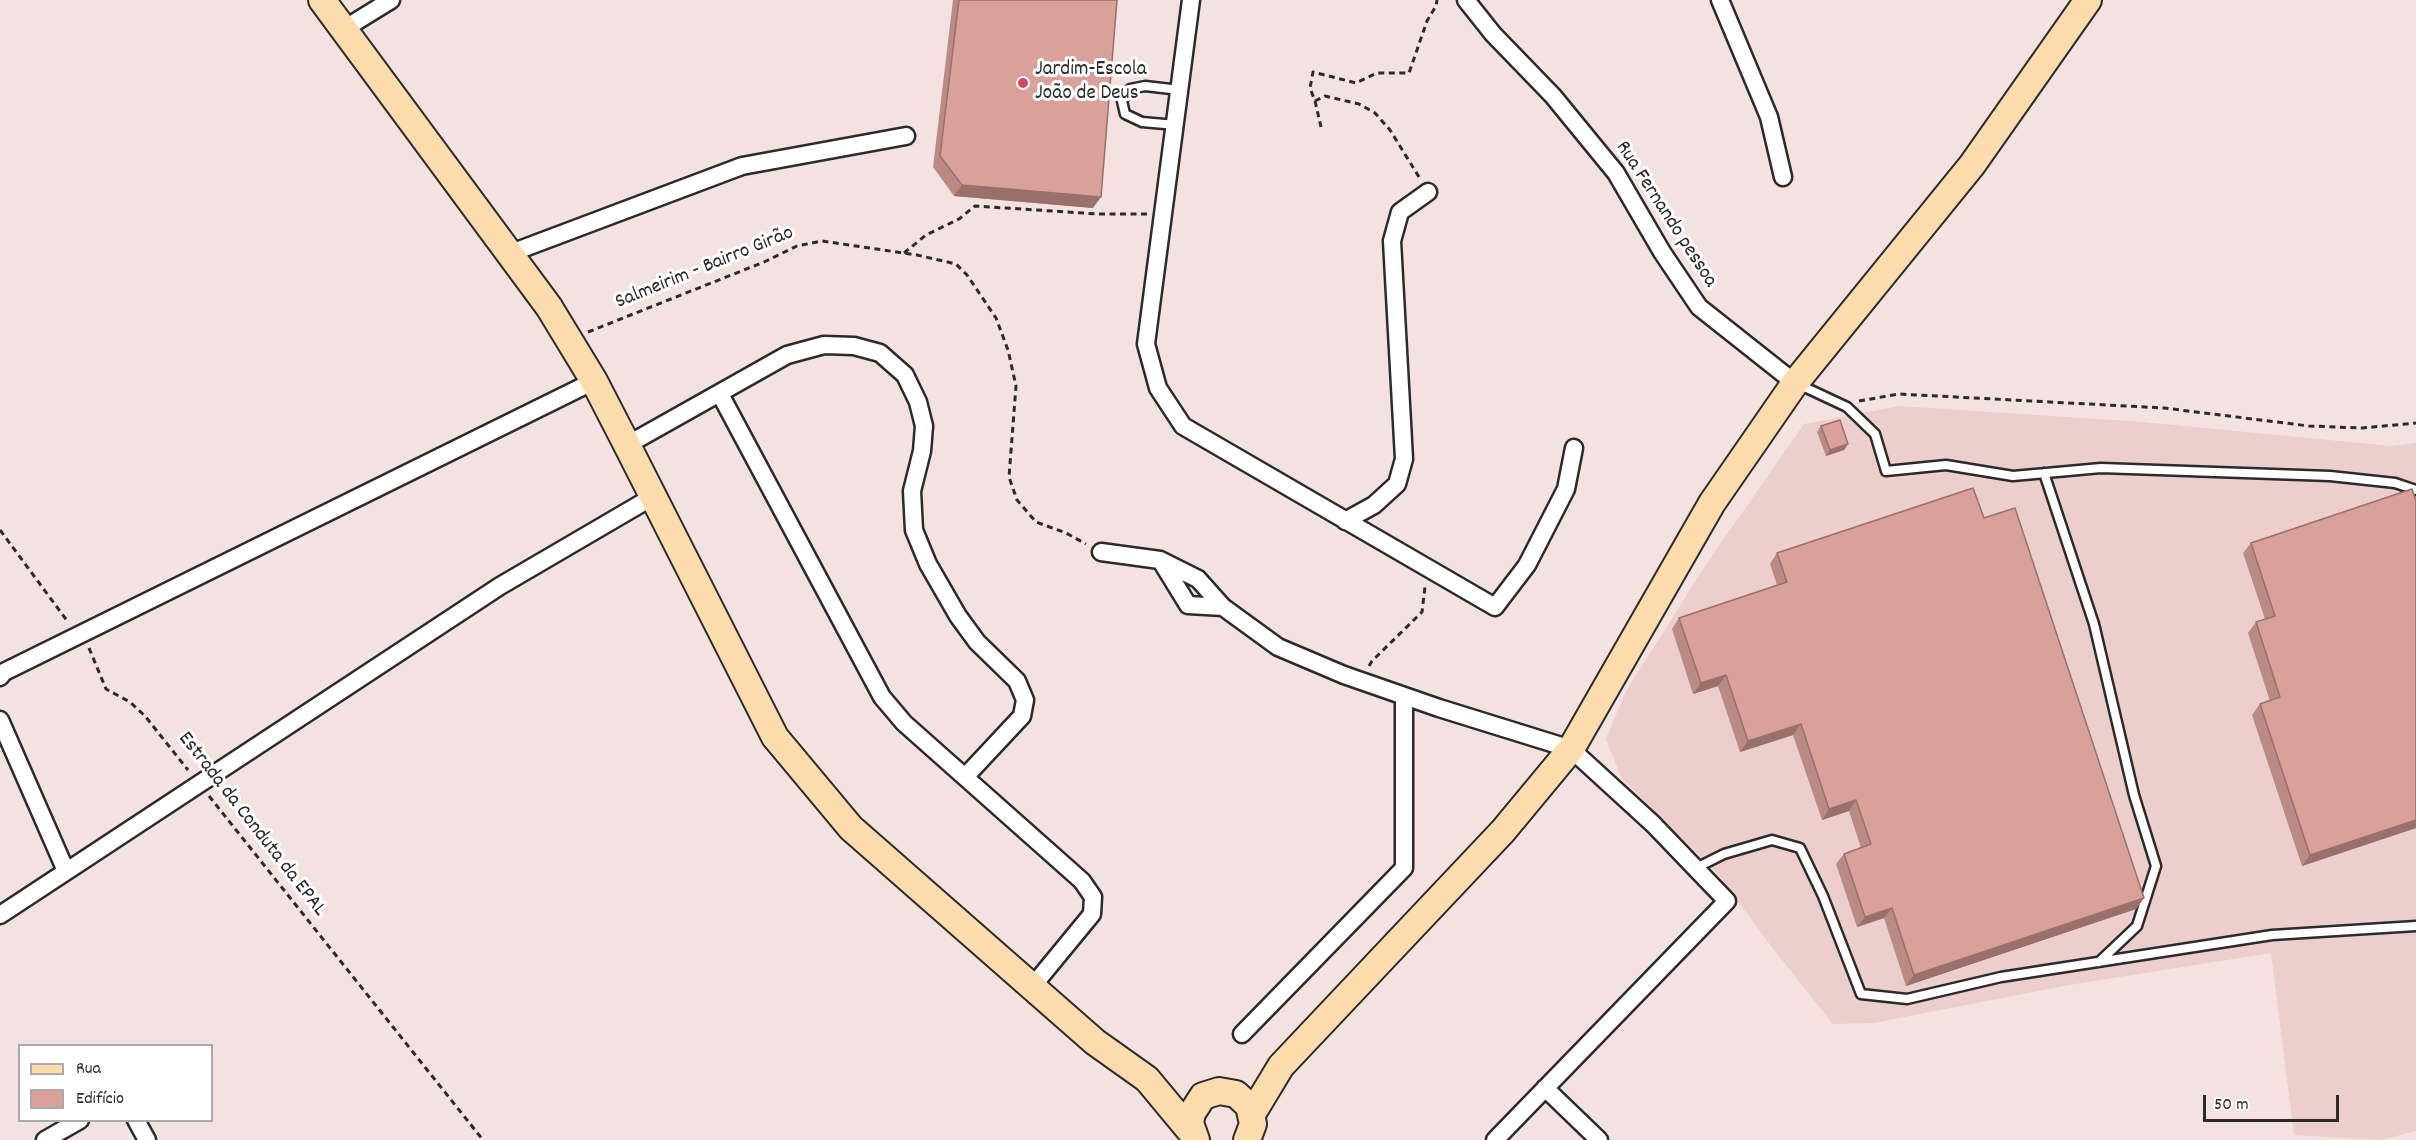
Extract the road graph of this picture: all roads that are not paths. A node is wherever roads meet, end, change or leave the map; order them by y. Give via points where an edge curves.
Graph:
1 (322, 0) edge
2 (391, 0) edge
3 (1191, 0) edge
4 (1466, 0) edge
5 (1720, 0) edge
6 (2088, 0) edge
7 (344, 29) junction
8 (1180, 90) junction
9 (1176, 125) junction
10 (906, 135) dead end
11 (1783, 177) dead end
12 (1428, 192) road end
13 (511, 253) junction
14 (594, 381) junction
15 (1796, 383) junction
16 (720, 394) junction
17 (627, 445) junction
18 (1574, 448) dead end
19 (2044, 473) junction
20 (2416, 490) edge
21 (654, 496) junction
22 (1345, 521) junction
23 (1101, 552) road end
24 (1160, 560) junction
25 (1223, 607) junction
26 (0, 677) edge
27 (1404, 696) junction
28 (0, 720) edge
29 (1571, 749) junction
30 (965, 777) junction
31 (1696, 868) junction
32 (66, 871) junction
33 (0, 915) edge
34 (2416, 926) edge
35 (2098, 962) junction
36 (1032, 987) junction
37 (1242, 1034) dead end
38 (1281, 1066) junction
39 (1147, 1079) junction
40 (1545, 1088) junction
41 (1215, 1094) junction
42 (1252, 1114) junction
43 (76, 1122) edge
44 (137, 1122) edge
45 (1194, 1136) edge
46 (45, 1140) edge
47 (147, 1140) edge
48 (1247, 1140) edge
49 (1494, 1140) edge
50 (1599, 1140) edge

1 - 7 main road
2 - 7 street
3 - 8 street
4 - 15 street, Rua Fernando pessoa via 1616,174 1699,307
5 - 11 street via 1769,117
6 - 15 main road via 1972,165
7 - 13 main road
8 - 9 street
8 - 9 lane via 1145,86 1130,90 1122,101 1125,114 1142,122
9 - 22 street via 1146,344 1158,388 1183,426
10 - 13 street via 742,166
12 - 22 street via 1400,212 1392,241 1404,459 1397,484 1374,505
13 - 14 main road
14 - 17 main road
14 - 26 street
15 - 19 lane via 1847,407 1875,434 1886,471 1946,465 2013,476
15 - 29 main road via 1712,503
16 - 17 street
16 - 30 street via 882,697 904,723
16 - 30 street via 787,355 824,345 854,346 880,353 905,375 924,426 912,491 914,530 928,564 958,616 977,642 1017,681 1025,700 1022,716
17 - 21 main road
18 - 22 street via 1566,489 1527,565 1495,607
19 - 20 lane via 2102,468 2330,476 2396,483
19 - 35 lane via 2094,624 2134,795 2156,866 2137,926
21 - 32 street via 500,586
21 - 36 main road via 775,737 851,828
23 - 24 street
24 - 25 street via 1198,579
24 - 25 street via 1188,605
25 - 27 street via 1278,646
27 - 29 street
27 - 37 street via 1404,868
28 - 32 street
29 - 31 street
29 - 38 main road via 1503,831
30 - 36 street via 1082,881 1092,897 1092,914
31 - 35 lane via 1724,854 1772,840 1800,848 1861,994 1907,999 2001,977
31 - 40 street via 1727,901
32 - 33 street
34 - 35 lane via 2272,935
36 - 39 main road via 1095,1042
38 - 41 main road
38 - 42 main road
39 - 41 main road
39 - 45 main road
40 - 49 street
40 - 50 street
41 - 42 main road via 1243,1099
41 - 45 main road via 1196,1104 1192,1113
42 - 48 main road
43 - 46 street
44 - 47 street

